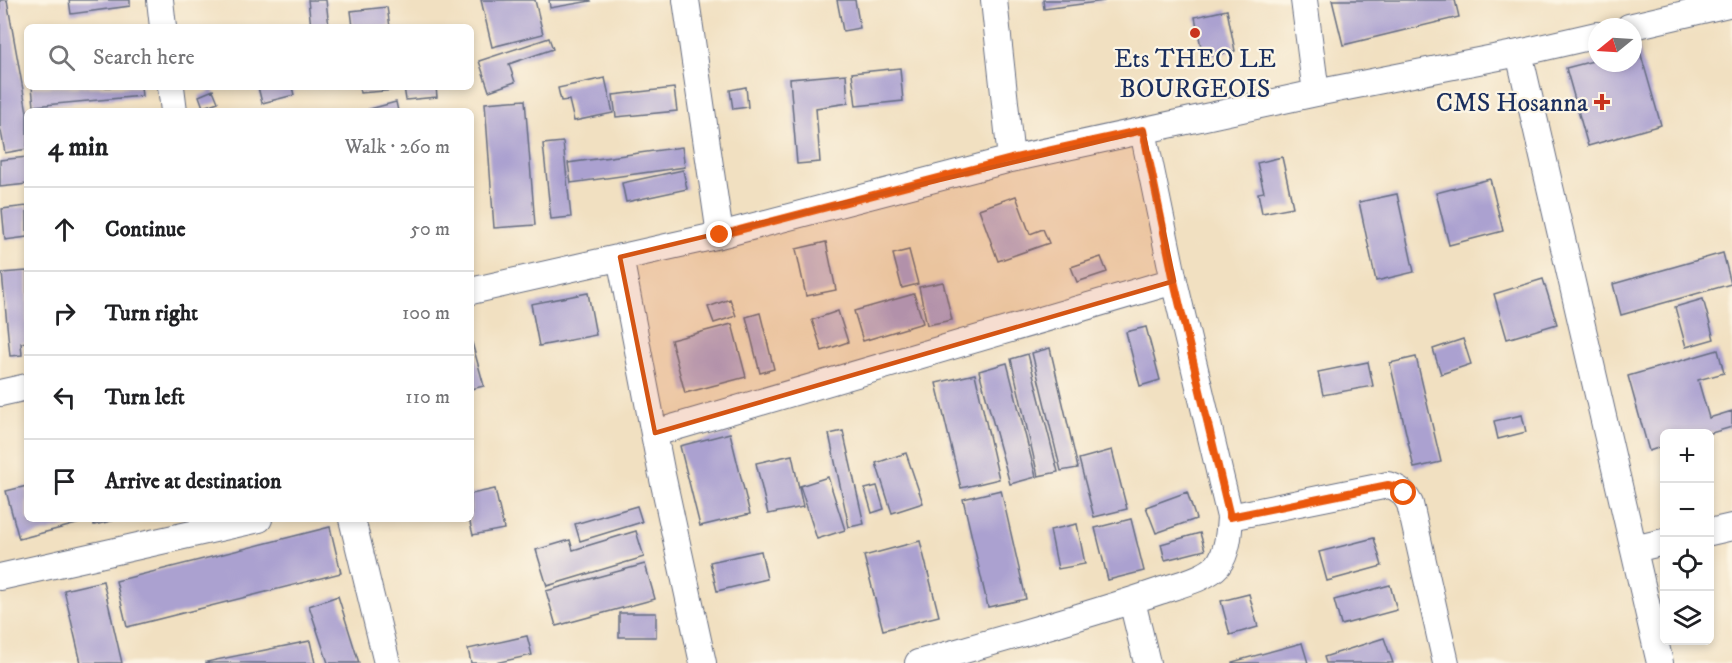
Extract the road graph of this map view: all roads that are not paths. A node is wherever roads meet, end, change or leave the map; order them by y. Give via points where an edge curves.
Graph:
1 (160, 0) edge
2 (686, 0) edge
3 (994, 0) edge
4 (1304, 0) edge
5 (1732, 3) edge
6 (163, 24) edge
7 (1642, 24) edge
8 (1588, 37) edge
9 (1519, 53) junction
10 (171, 90) edge
11 (1316, 93) junction
12 (174, 108) edge
13 (1143, 130) junction
14 (1011, 159) junction
15 (720, 235) junction
16 (620, 257) junction
17 (1174, 281) junction
18 (474, 290) edge
19 (24, 388) edge
20 (0, 393) edge
21 (655, 433) junction
22 (1230, 517) junction
23 (246, 522) edge
24 (353, 522) edge
25 (1732, 527) edge
26 (1714, 531) edge
27 (1660, 543) edge
28 (1634, 549) junction
29 (0, 577) edge
30 (1132, 601) junction
31 (387, 663) edge
32 (703, 663) edge
33 (918, 663) edge
34 (1147, 663) edge
35 (1446, 663) edge
36 (1660, 663) edge

1 - 6 street
2 - 15 street
3 - 14 street
4 - 11 street
5 - 7 street
8 - 9 street
9 - 11 street
9 - 28 street
10 - 12 street
11 - 13 street
13 - 14 street
13 - 17 street
14 - 15 street
15 - 16 street
16 - 18 street
16 - 21 street
17 - 21 street
17 - 22 street
19 - 20 street
21 - 32 street
22 - 30 street via 1229,538 1217,566 1200,577
22 - 35 street via 1388,485 1396,487 1410,504
23 - 29 street
24 - 31 street
25 - 26 street
27 - 28 street
28 - 36 street
30 - 33 street
30 - 34 street

